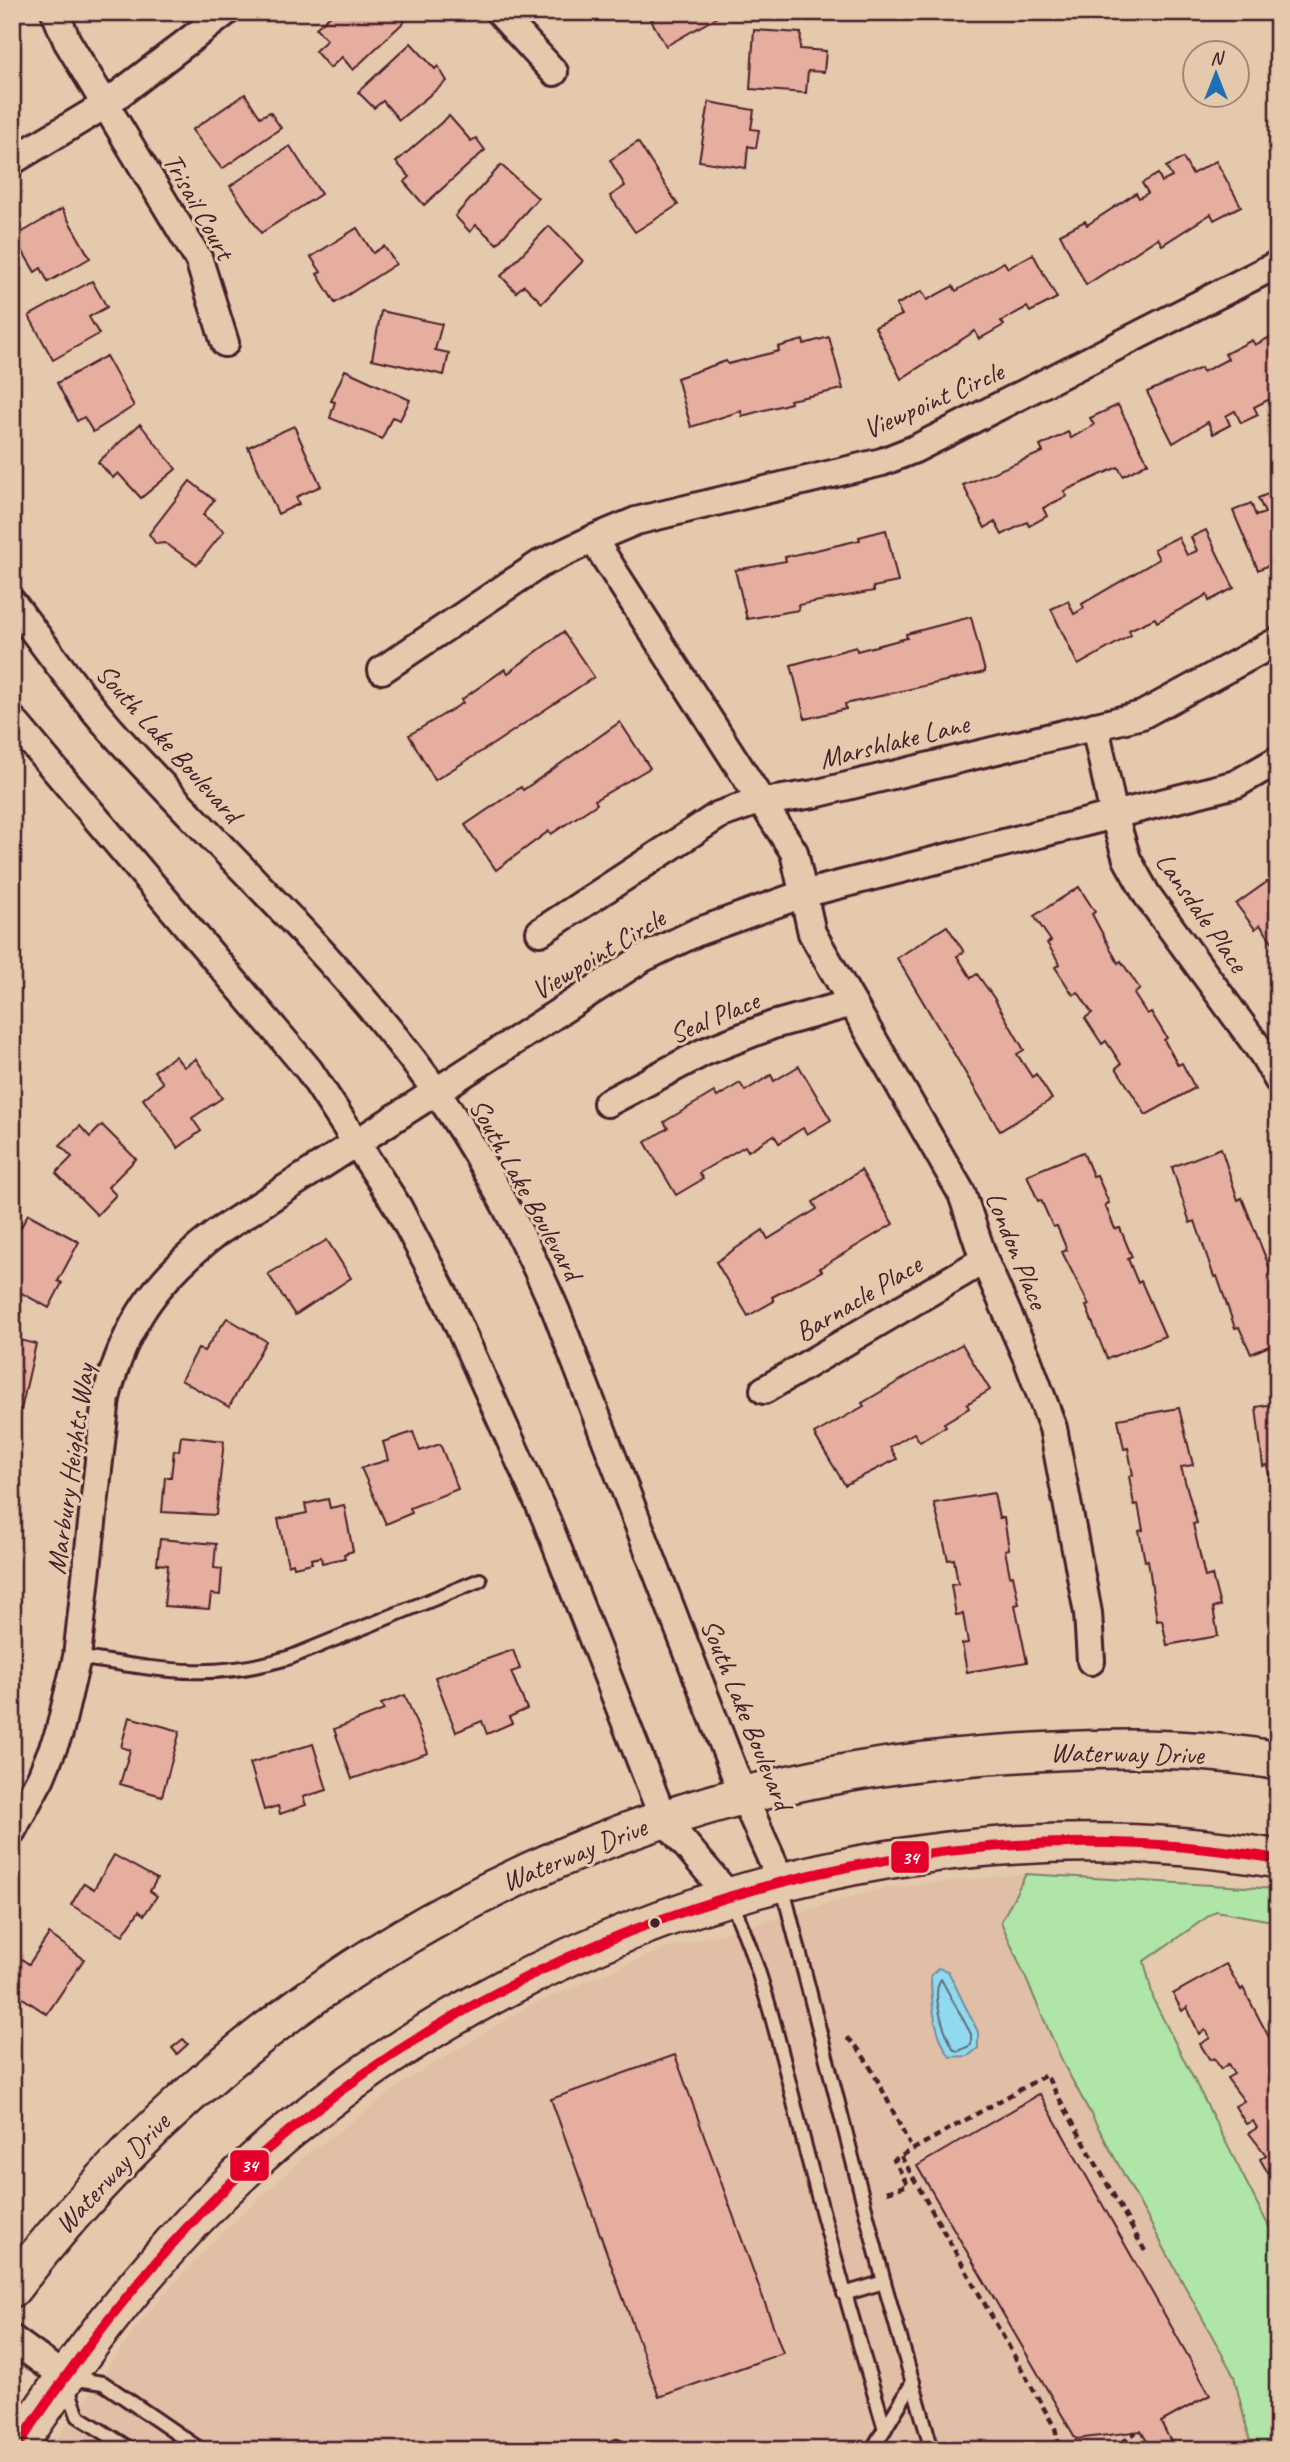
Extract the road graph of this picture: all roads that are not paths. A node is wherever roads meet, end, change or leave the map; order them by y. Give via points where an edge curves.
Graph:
1 (55, 12) edge
2 (226, 12) edge
3 (499, 12) edge
4 (554, 72) dead end
5 (105, 105) junction
6 (12, 161) edge
7 (1278, 264) edge
8 (225, 343) dead end
9 (593, 539) junction
10 (12, 602) edge
11 (1278, 641) edge
12 (382, 670) dead end
13 (12, 719) edge
14 (1095, 726) junction
15 (1278, 760) edge
16 (762, 802) junction
17 (1114, 816) junction
18 (803, 894) junction
19 (540, 932) dead end
20 (852, 1003) junction
21 (1278, 1080) edge
22 (437, 1093) junction
23 (607, 1103) dead end
24 (359, 1143) junction
25 (984, 1260) junction
26 (764, 1390) dead end
27 (480, 1580) dead end
28 (77, 1657) junction
29 (1091, 1661) dead end
30 (1278, 1761) edge
31 (743, 1795) junction
32 (663, 1818) junction
33 (12, 1831) edge
34 (1278, 1860) edge
35 (781, 1881) junction
36 (729, 1896) junction
37 (884, 2282) junction
38 (12, 2288) edge
39 (844, 2294) junction
40 (12, 2339) edge
41 (64, 2377) junction
42 (913, 2382) junction
43 (885, 2429) junction
44 (15, 2450) edge
45 (132, 2450) edge
46 (201, 2450) edge
47 (614, 2450) edge
48 (624, 2450) edge
49 (872, 2450) edge
50 (932, 2450) edge

1 - 5 street, Trisail Court
2 - 5 street
3 - 4 street
5 - 6 street
5 - 8 street, Trisail Court via 199,260
7 - 9 street, Viewpoint Circle via 915,449 636,521
9 - 12 street, Viewpoint Circle via 540,564
9 - 16 street
10 - 22 street, South Lake Boulevard via 118,738 349,984
11 - 14 street, Marshlake Lane via 1142,715
13 - 24 street via 309,1070
14 - 16 street, Marshlake Lane via 814,794
14 - 17 street, Lansdale Place
15 - 17 street, Viewpoint Circle via 1236,784
16 - 18 street via 794,852
16 - 19 street, Marshlake Lane via 719,815
17 - 18 street, Viewpoint Circle
17 - 21 street, Lansdale Place via 1127,859 1147,895
18 - 20 street, London Place via 813,933
18 - 22 street, Viewpoint Circle via 697,932 643,958
20 - 23 street, Seal Place via 773,1025 704,1052
20 - 25 street, London Place via 961,1194
22 - 24 street, Marbury Heights Way
22 - 31 street, South Lake Boulevard via 481,1161 538,1270
24 - 28 street, Marbury Heights Way via 184,1258 155,1289 131,1325 106,1398
24 - 32 street via 446,1298 546,1519
25 - 26 street, Barnacle Place
25 - 29 street, London Place via 1052,1428 1087,1613
27 - 28 lane via 259,1667 183,1673
28 - 33 street, Marbury Heights Way via 59,1733
30 - 31 street, Waterway Drive via 1166,1750 975,1755 817,1777
31 - 32 street, Waterway Drive
31 - 35 street, South Lake Boulevard
32 - 36 street
32 - 38 street, Waterway Drive via 575,1850 490,1889 391,1944 308,1998 157,2122
34 - 35 street via 1149,1845 1035,1845 878,1861
35 - 36 street
35 - 37 lane
36 - 39 lane via 773,2015
36 - 41 street via 649,1922 540,1970 435,2027 352,2082 227,2187 169,2247
37 - 39 lane
37 - 42 lane
39 - 43 lane
40 - 41 street
41 - 44 street
41 - 45 lane via 78,2416
41 - 46 lane via 103,2383
42 - 43 lane
42 - 50 lane
43 - 49 lane
47 - 48 lane

